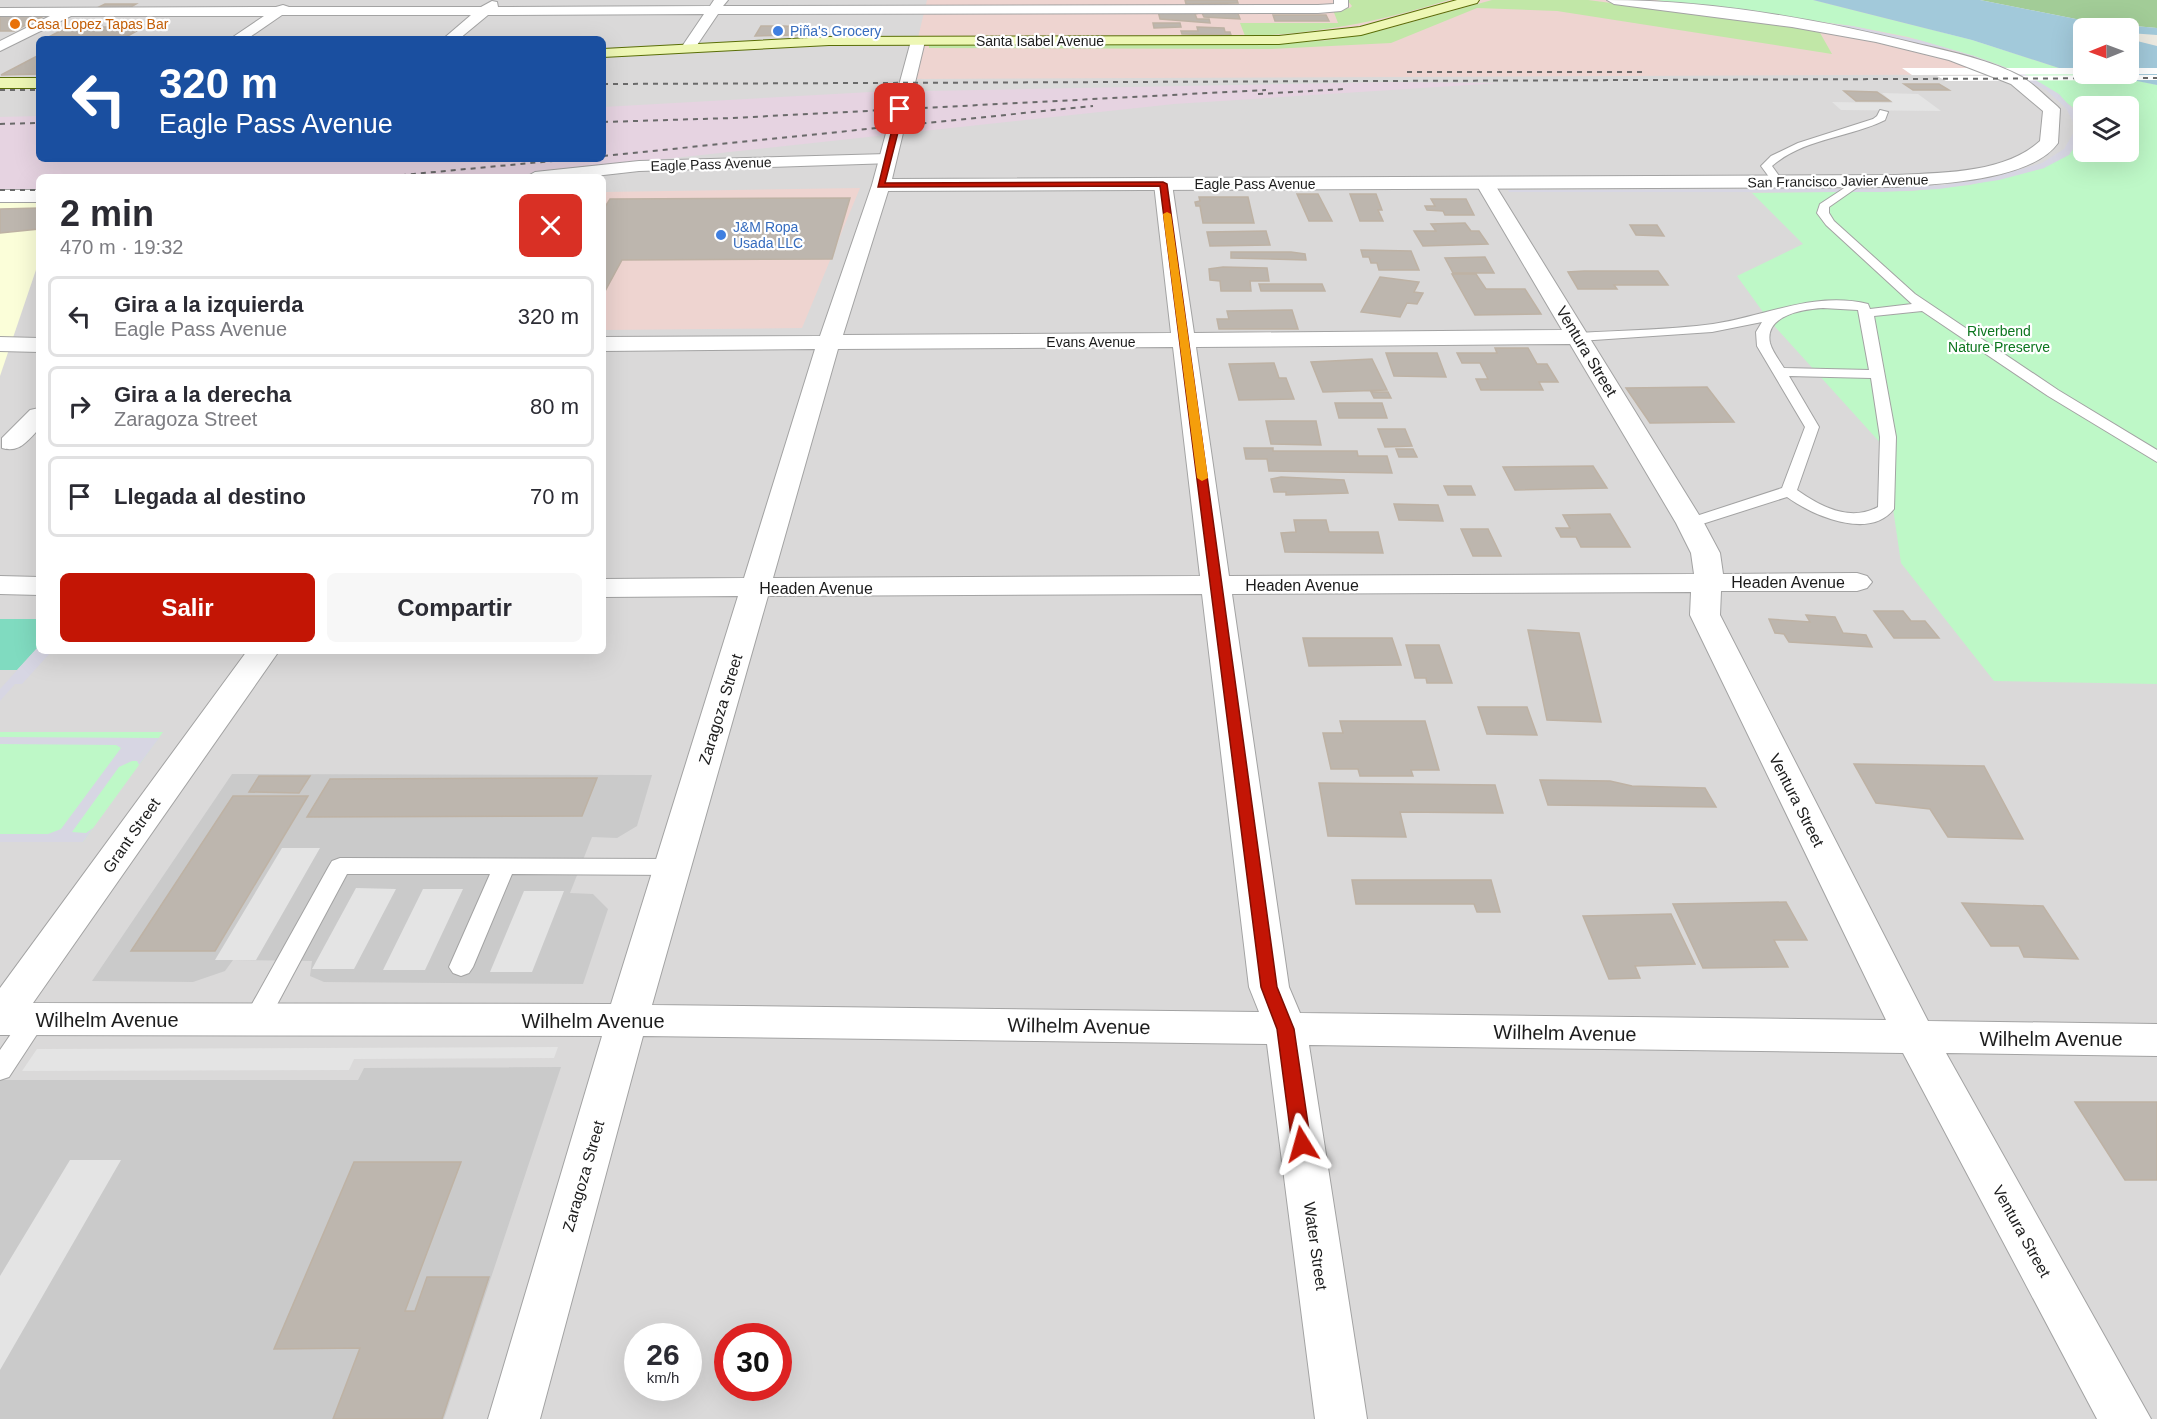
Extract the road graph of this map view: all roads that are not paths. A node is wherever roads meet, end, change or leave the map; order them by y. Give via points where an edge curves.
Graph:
1 (94, 0) edge
2 (298, 0) edge
3 (498, 0) edge
4 (1472, 0) edge
5 (1614, 0) edge
6 (1341, 4) edge
7 (717, 5) edge
8 (925, 5) edge
9 (1135, 5) edge
10 (484, 10) junction
11 (71, 11) junction
12 (281, 11) junction
13 (0, 12) edge
14 (242, 36) edge
15 (454, 36) edge
16 (918, 41) junction
17 (1141, 41) junction
18 (0, 46) edge
19 (688, 48) junction
20 (606, 53) edge
21 (0, 83) edge
22 (36, 83) edge
23 (1883, 112) dead end
24 (887, 159) junction
25 (563, 174) edge
26 (1779, 183) junction
27 (1858, 183) junction
28 (1163, 184) junction
29 (1485, 184) junction
30 (881, 185) junction
31 (0, 196) edge
32 (36, 196) edge
33 (1924, 308) junction
34 (1866, 313) junction
35 (1774, 316) junction
36 (1579, 337) junction
37 (829, 342) junction
38 (1184, 342) junction
39 (0, 344) edge
40 (606, 344) edge
41 (36, 345) edge
42 (1779, 372) junction
43 (1877, 375) junction
44 (36, 418) edge
45 (11, 443) dead end
46 (2157, 456) edge
47 (1789, 491) junction
48 (1690, 523) junction
49 (1707, 582) junction
50 (1857, 582) dead end
51 (0, 585) edge
52 (1217, 585) junction
53 (36, 586) edge
54 (606, 588) edge
55 (756, 589) junction
56 (261, 654) edge
57 (504, 866) junction
58 (674, 867) junction
59 (461, 967) dead end
60 (12, 1019) edge
61 (256, 1020) junction
62 (627, 1020) junction
63 (1286, 1029) junction
64 (1916, 1038) junction
65 (2157, 1040) edge
66 (0, 1070) edge
67 (513, 1419) edge
68 (1341, 1419) edge
69 (2125, 1419) edge

1 - 11 street
2 - 12 street
3 - 10 street
4 - 17 main road, Santa Isabel Avenue via 1361,31 1319,37
5 - 27 street, San Francisco Javier Avenue via 1837,30 1929,48 2024,85 2055,114 2056,133 2045,148 2018,163 1924,180
6 - 9 street
7 - 8 street
7 - 10 street
7 - 19 street
8 - 9 street
8 - 16 street, Zaragoza Street
9 - 17 street
10 - 12 street
10 - 15 street
11 - 12 street
11 - 13 street
11 - 18 street
12 - 14 street
16 - 17 main road, Santa Isabel Avenue
16 - 19 main road, Santa Isabel Avenue
16 - 24 street, Zaragoza Street
19 - 20 main road, Santa Isabel Avenue
21 - 22 main road
23 - 26 lane via 1876,121 1772,159 1766,166
24 - 25 street, Eagle Pass Avenue via 639,166
24 - 30 street, Zaragoza Street
26 - 27 street, San Francisco Javier Avenue
26 - 29 street, San Francisco Javier Avenue
27 - 33 lane via 1824,206 1825,218
28 - 29 street, Eagle Pass Avenue
28 - 30 street, Eagle Pass Avenue
28 - 38 street, Water Street
29 - 36 street, Ventura Street
30 - 37 street, Zaragoza Street
31 - 32 street
33 - 34 lane
33 - 46 lane via 2052,393
34 - 35 lane via 1863,307 1844,302 1815,303
34 - 43 lane
35 - 36 lane via 1712,328
35 - 42 lane via 1763,333 1764,346
36 - 38 street, Evans Avenue
36 - 48 street, Ventura Street
37 - 38 street, Evans Avenue
37 - 40 street, Evans Avenue
37 - 55 street, Zaragoza Street
38 - 52 street, Water Street
39 - 41 street
42 - 43 lane
42 - 47 lane via 1812,427
43 - 47 lane via 1888,437 1886,509 1856,520 1809,507
44 - 45 street
47 - 48 lane
48 - 49 street, Ventura Street via 1708,561
49 - 50 street, Headen Avenue
49 - 52 street, Headen Avenue
49 - 64 street, Ventura Street via 1705,615
51 - 53 street
52 - 55 street, Headen Avenue
52 - 63 street, Water Street via 1269,987
54 - 55 street, Headen Avenue
55 - 58 street, Zaragoza Street
56 - 60 street, Grant Street
57 - 58 lane
57 - 59 lane
57 - 61 lane via 340,866
58 - 62 street, Zaragoza Street
60 - 61 street, Wilhelm Avenue
60 - 66 lane
61 - 62 street, Wilhelm Avenue
62 - 63 street, Wilhelm Avenue
62 - 67 street, Zaragoza Street
63 - 64 street, Wilhelm Avenue
63 - 68 street, Water Street
64 - 65 street, Wilhelm Avenue
64 - 69 street, Ventura Street

